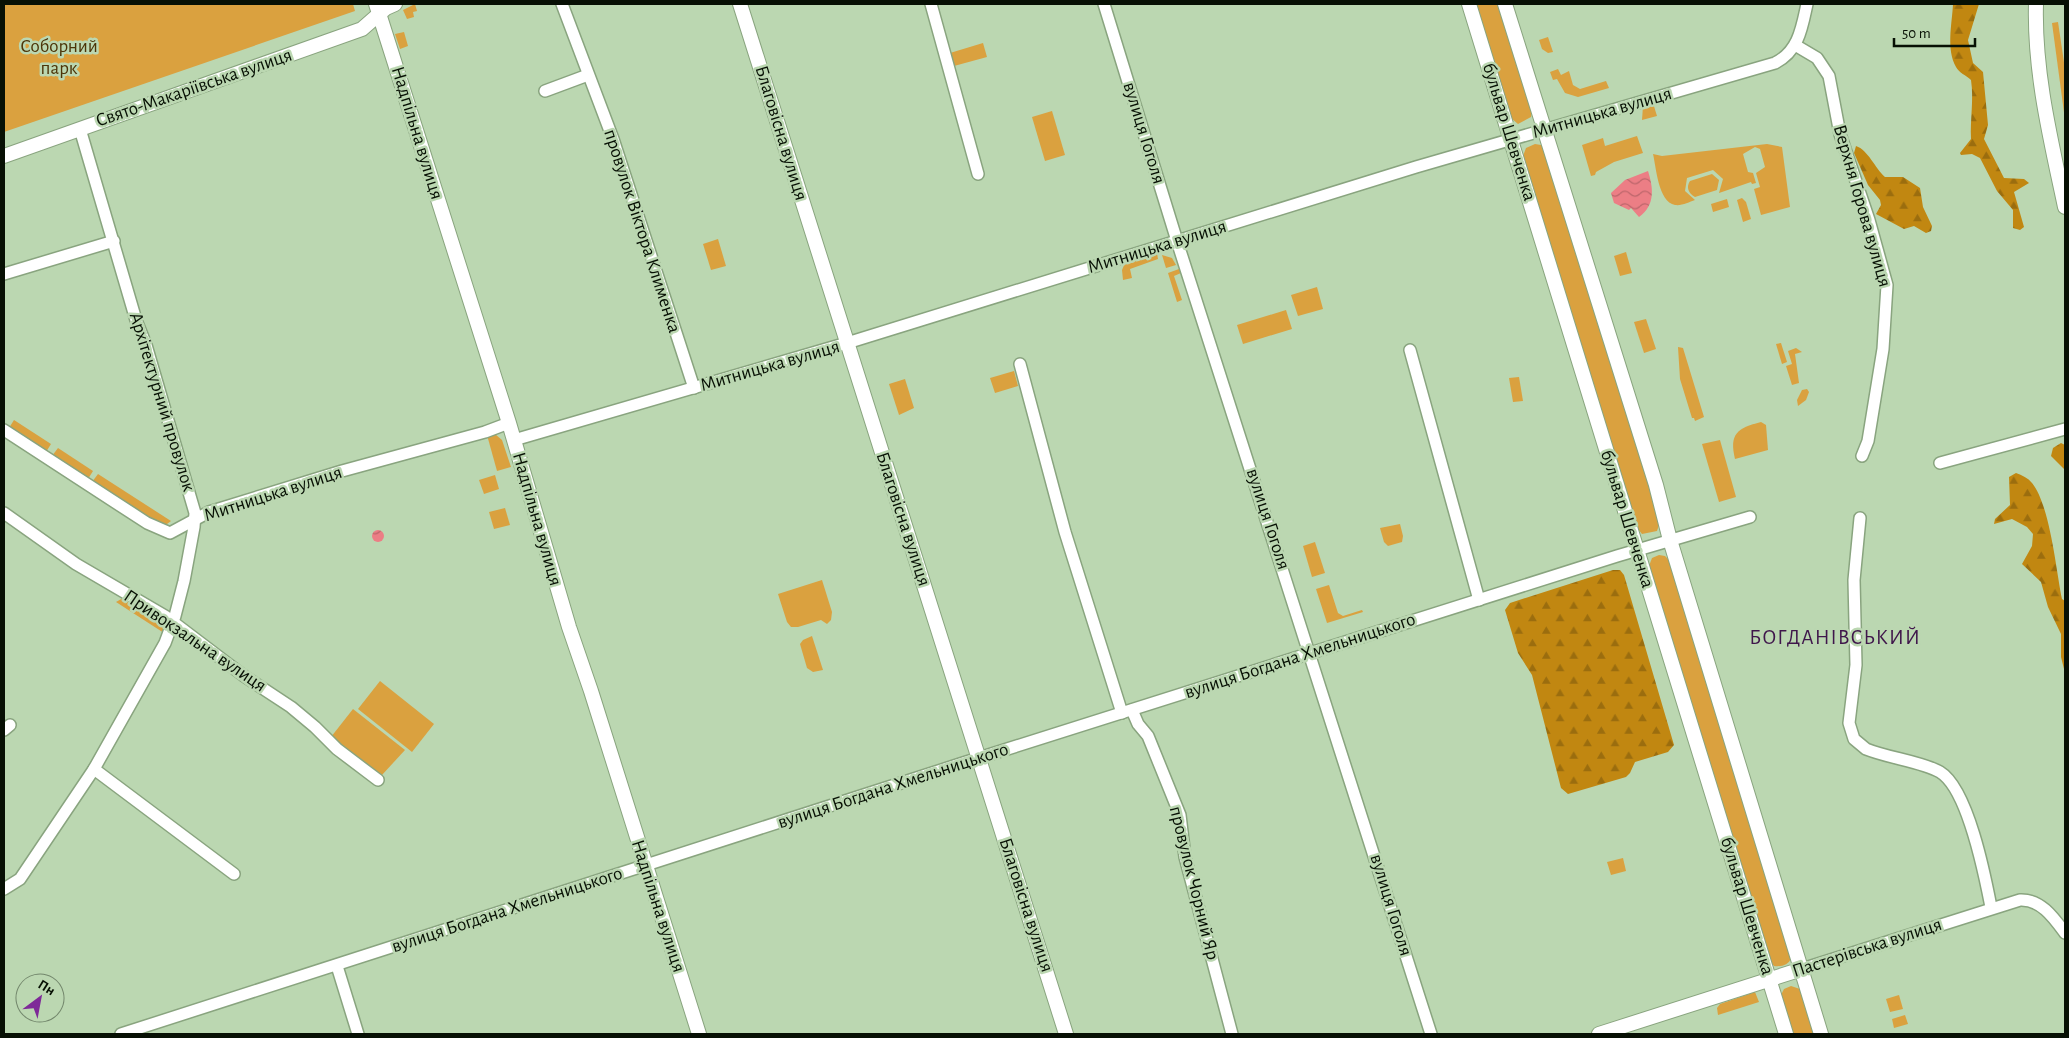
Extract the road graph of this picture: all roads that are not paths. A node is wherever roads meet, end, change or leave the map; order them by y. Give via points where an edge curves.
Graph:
1 (395, 4) edge
2 (562, 4) edge
3 (740, 4) edge
4 (931, 4) edge
5 (1104, 4) edge
6 (1469, 4) edge
7 (1505, 4) edge
8 (1807, 4) edge
9 (2036, 4) edge
10 (378, 9) edge
11 (1795, 45) junction
12 (588, 75) junction
13 (545, 91) dead end
14 (80, 129) junction
15 (1545, 129) junction
16 (1512, 139) junction
17 (4, 156) edge
18 (978, 174) dead end
19 (2065, 207) edge
20 (114, 241) junction
21 (1177, 241) junction
22 (4, 274) edge
23 (848, 343) junction
24 (1410, 350) dead end
25 (1020, 364) dead end
26 (694, 388) junction
27 (509, 423) junction
28 (2065, 429) edge
29 (4, 430) edge
30 (514, 440) junction
31 (1862, 456) dead end
32 (1940, 463) dead end
33 (4, 513) edge
34 (1750, 517) dead end
35 (1860, 518) dead end
36 (196, 519) junction
37 (1670, 540) junction
38 (1637, 550) junction
39 (1478, 600) junction
40 (173, 622) junction
41 (1311, 653) junction
42 (1127, 712) junction
43 (979, 758) junction
44 (94, 769) junction
45 (378, 780) dead end
46 (646, 865) junction
47 (234, 874) dead end
48 (4, 889) edge
49 (1991, 907) junction
50 (2065, 933) edge
51 (337, 966) junction
52 (1802, 969) junction
53 (1769, 980) junction
54 (134, 1032) edge
55 (120, 1034) edge
56 (358, 1034) edge
57 (699, 1034) edge
58 (1066, 1034) edge
59 (1232, 1034) edge
60 (1431, 1034) edge
61 (1599, 1034) edge
62 (1786, 1034) edge
63 (1821, 1034) edge

1 - 10 main road, Свято-Макаріївська вулиця
2 - 12 street, провулок Віктора Клименка
3 - 23 main road, Благовісна вулиця
4 - 18 street
5 - 21 street, вулиця Гоголя
6 - 16 main road, бульвар Шевченка
7 - 15 main road, бульвар Шевченка
8 - 11 street
9 - 19 main road via 2041,78
10 - 14 main road, Свято-Макаріївська вулиця via 362,29
10 - 27 main road, Надпільна вулиця
11 - 15 street, Митницька вулиця via 1784,58 1775,62
11 - 31 street, Верхня Горова вулиця via 1817,58 1830,76 1840,134 1887,285 1883,349 1868,441
12 - 13 street
12 - 26 street, провулок Віктора Клименка via 613,139
14 - 17 main road, Свято-Макаріївська вулиця
14 - 20 street, Архітектурний провулок
15 - 16 street, Митницька вулиця
15 - 37 main road, бульвар Шевченка via 1656,484
16 - 21 street, Митницька вулиця
16 - 38 main road, бульвар Шевченка
20 - 22 street
20 - 36 street, Архітектурний провулок
21 - 23 street, Митницька вулиця
21 - 41 street, вулиця Гоголя
23 - 26 street, Митницька вулиця
23 - 43 main road, Благовісна вулиця
24 - 39 street
25 - 42 street via 1065,532
26 - 30 street, Митницька вулиця
27 - 30 main road, Надпільна вулиця
27 - 36 street, Митницька вулиця via 342,471 209,512
28 - 32 street
29 - 36 street, Митницька вулиця via 162,531 176,531
30 - 46 main road, Надпільна вулиця via 569,628
33 - 40 street, Привокзальна вулиця via 71,560
34 - 37 street, вулиця Богдана Хмельницького
35 - 49 street via 1854,580 1856,646 1851,733 1866,749 1933,769 1948,780 1974,834
36 - 40 street, Архітектурний провулок
37 - 38 street, вулиця Богдана Хмельницького
37 - 52 main road, бульвар Шевченка
38 - 39 street, вулиця Богдана Хмельницького
38 - 53 main road, бульвар Шевченка
39 - 41 street, вулиця Богдана Хмельницького
40 - 44 street, Архітектурний провулок via 143,686
40 - 45 street, Привокзальна вулиця via 291,707 337,749
41 - 42 street, вулиця Богдана Хмельницького
41 - 60 street, вулиця Гоголя
42 - 43 street, вулиця Богдана Хмельницького
42 - 59 street, провулок Чорний Яр via 1148,736 1180,815 1185,857
43 - 46 street, вулиця Богдана Хмельницького
43 - 58 main road, Благовісна вулиця
44 - 47 street
44 - 48 street, Архітектурний провулок via 20,880
46 - 51 street, вулиця Богдана Хмельницького
46 - 57 main road, Надпільна вулиця
49 - 50 street via 2020,900 2032,901 2051,915
49 - 52 street, Пастерівська вулиця
51 - 54 street, вулиця Богдана Хмельницького
51 - 56 street
52 - 53 main road, Пастерівська вулиця
52 - 63 main road, бульвар Шевченка
53 - 61 main road, Пастерівська вулиця
53 - 62 main road, бульвар Шевченка
54 - 55 street, вулиця Богдана Хмельницького

